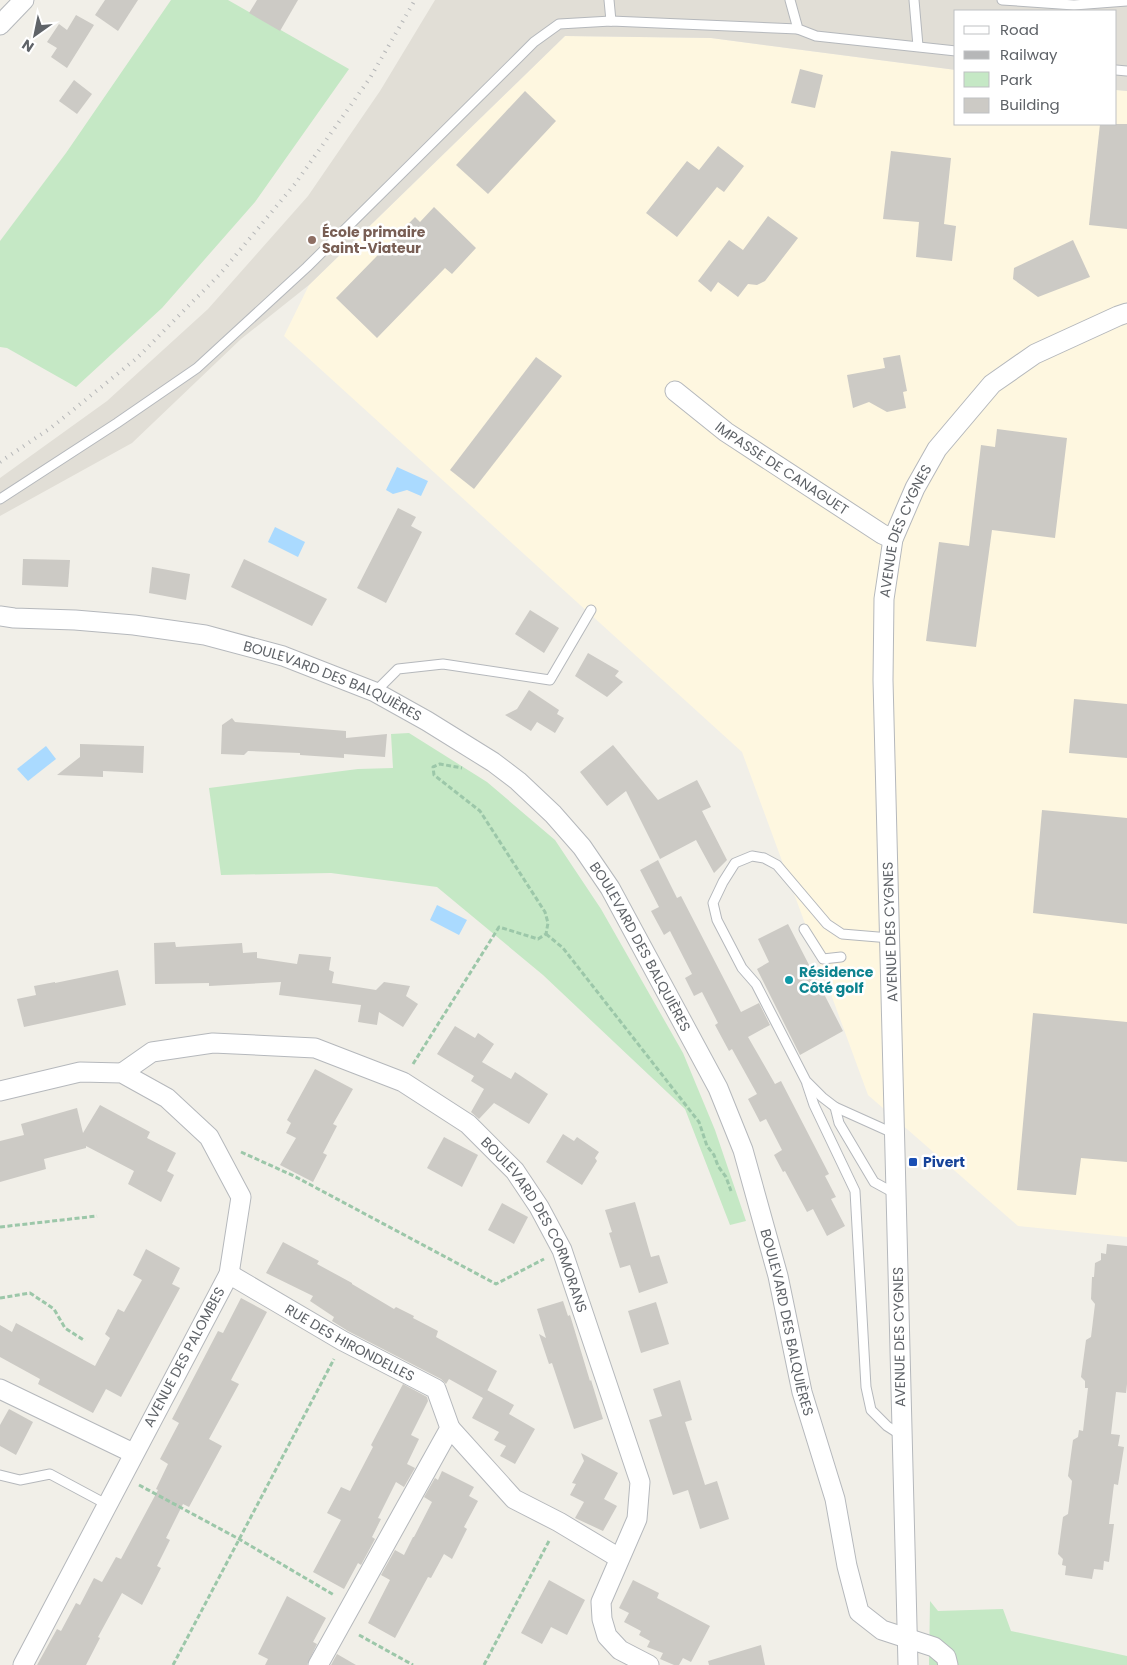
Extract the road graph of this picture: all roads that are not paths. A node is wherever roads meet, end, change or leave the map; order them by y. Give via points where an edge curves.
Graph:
1 (24, 0) edge
2 (609, 0) edge
3 (790, 0) edge
4 (914, 0) edge
5 (1002, 0) edge
6 (1127, 1) edge
7 (1074, 8) edge
8 (611, 21) junction
9 (0, 24) edge
10 (798, 29) junction
11 (918, 46) junction
12 (954, 51) edge
13 (1127, 313) edge
14 (675, 391) dead end
15 (0, 499) edge
16 (893, 539) junction
17 (591, 610) dead end
18 (0, 616) edge
19 (375, 692) junction
20 (804, 929) dead end
21 (890, 938) junction
22 (841, 957) dead end
23 (122, 1073) junction
24 (806, 1081) junction
25 (0, 1091) edge
26 (835, 1107) junction
27 (895, 1134) junction
28 (896, 1194) junction
29 (228, 1274) junction
30 (0, 1389) edge
31 (450, 1428) junction
32 (902, 1435) junction
33 (133, 1452) junction
34 (0, 1475) edge
35 (106, 1504) junction
36 (620, 1558) junction
37 (909, 1640) junction
38 (23, 1665) edge
39 (318, 1665) edge
40 (648, 1665) edge
41 (908, 1665) edge
42 (948, 1665) edge

1 - 9 street
2 - 8 lane
3 - 10 lane
4 - 11 lane
5 - 7 lane
6 - 7 lane
8 - 10 lane
8 - 15 lane via 559,24 534,42 307,268 197,368
10 - 11 lane via 816,36
11 - 12 lane
13 - 16 street, AVENUE DES CYGNES via 1035,354 992,384 937,449 914,488
14 - 16 street, IMPASSE DE CANAGUET via 726,432
16 - 21 street, AVENUE DES CYGNES via 884,599 883,680
17 - 19 lane via 550,680 443,664 398,669
18 - 19 street, BOULEVARD DES BALQUIÈRES via 134,625 204,635 283,656
19 - 37 street, BOULEVARD DES BALQUIÈRES via 484,756 518,781 582,846 610,888 718,1088 743,1150 778,1276 802,1392 835,1499 859,1612 882,1630
20 - 22 lane via 823,959
21 - 24 lane via 842,934 827,924 777,865 764,858 752,856 735,864 723,882 713,903 717,920 742,968 756,984
21 - 27 street, AVENUE DES CYGNES
23 - 25 street via 80,1072
23 - 29 street, AVENUE DES PALOMBES via 167,1098 209,1137 241,1196
23 - 36 street, BOULEVARD DES CORMORANS via 152,1052 213,1044 315,1048 403,1082 468,1124 515,1172 562,1250 640,1482 637,1519
24 - 26 lane
24 - 32 lane via 855,1192 866,1388 871,1410 886,1426
26 - 27 lane
26 - 28 lane via 839,1123 874,1182
27 - 28 street, AVENUE DES CYGNES
28 - 32 street, AVENUE DES CYGNES
29 - 31 street, RUE DES HIRONDELLES via 436,1389
29 - 33 street, AVENUE DES PALOMBES
30 - 33 street
31 - 36 street, RUE DES HIRONDELLES via 514,1499
31 - 39 street
32 - 37 street, AVENUE DES CYGNES
33 - 35 street, AVENUE DES PALOMBES
34 - 35 lane via 20,1480 50,1474
35 - 38 street, AVENUE DES PALOMBES
36 - 40 street, BOULEVARD DES CORMORANS via 601,1602 602,1619 607,1636 620,1650
37 - 41 street, AVENUE DES CYGNES
37 - 42 street, BOULEVARD DES BALQUIÈRES via 934,1647 946,1657

